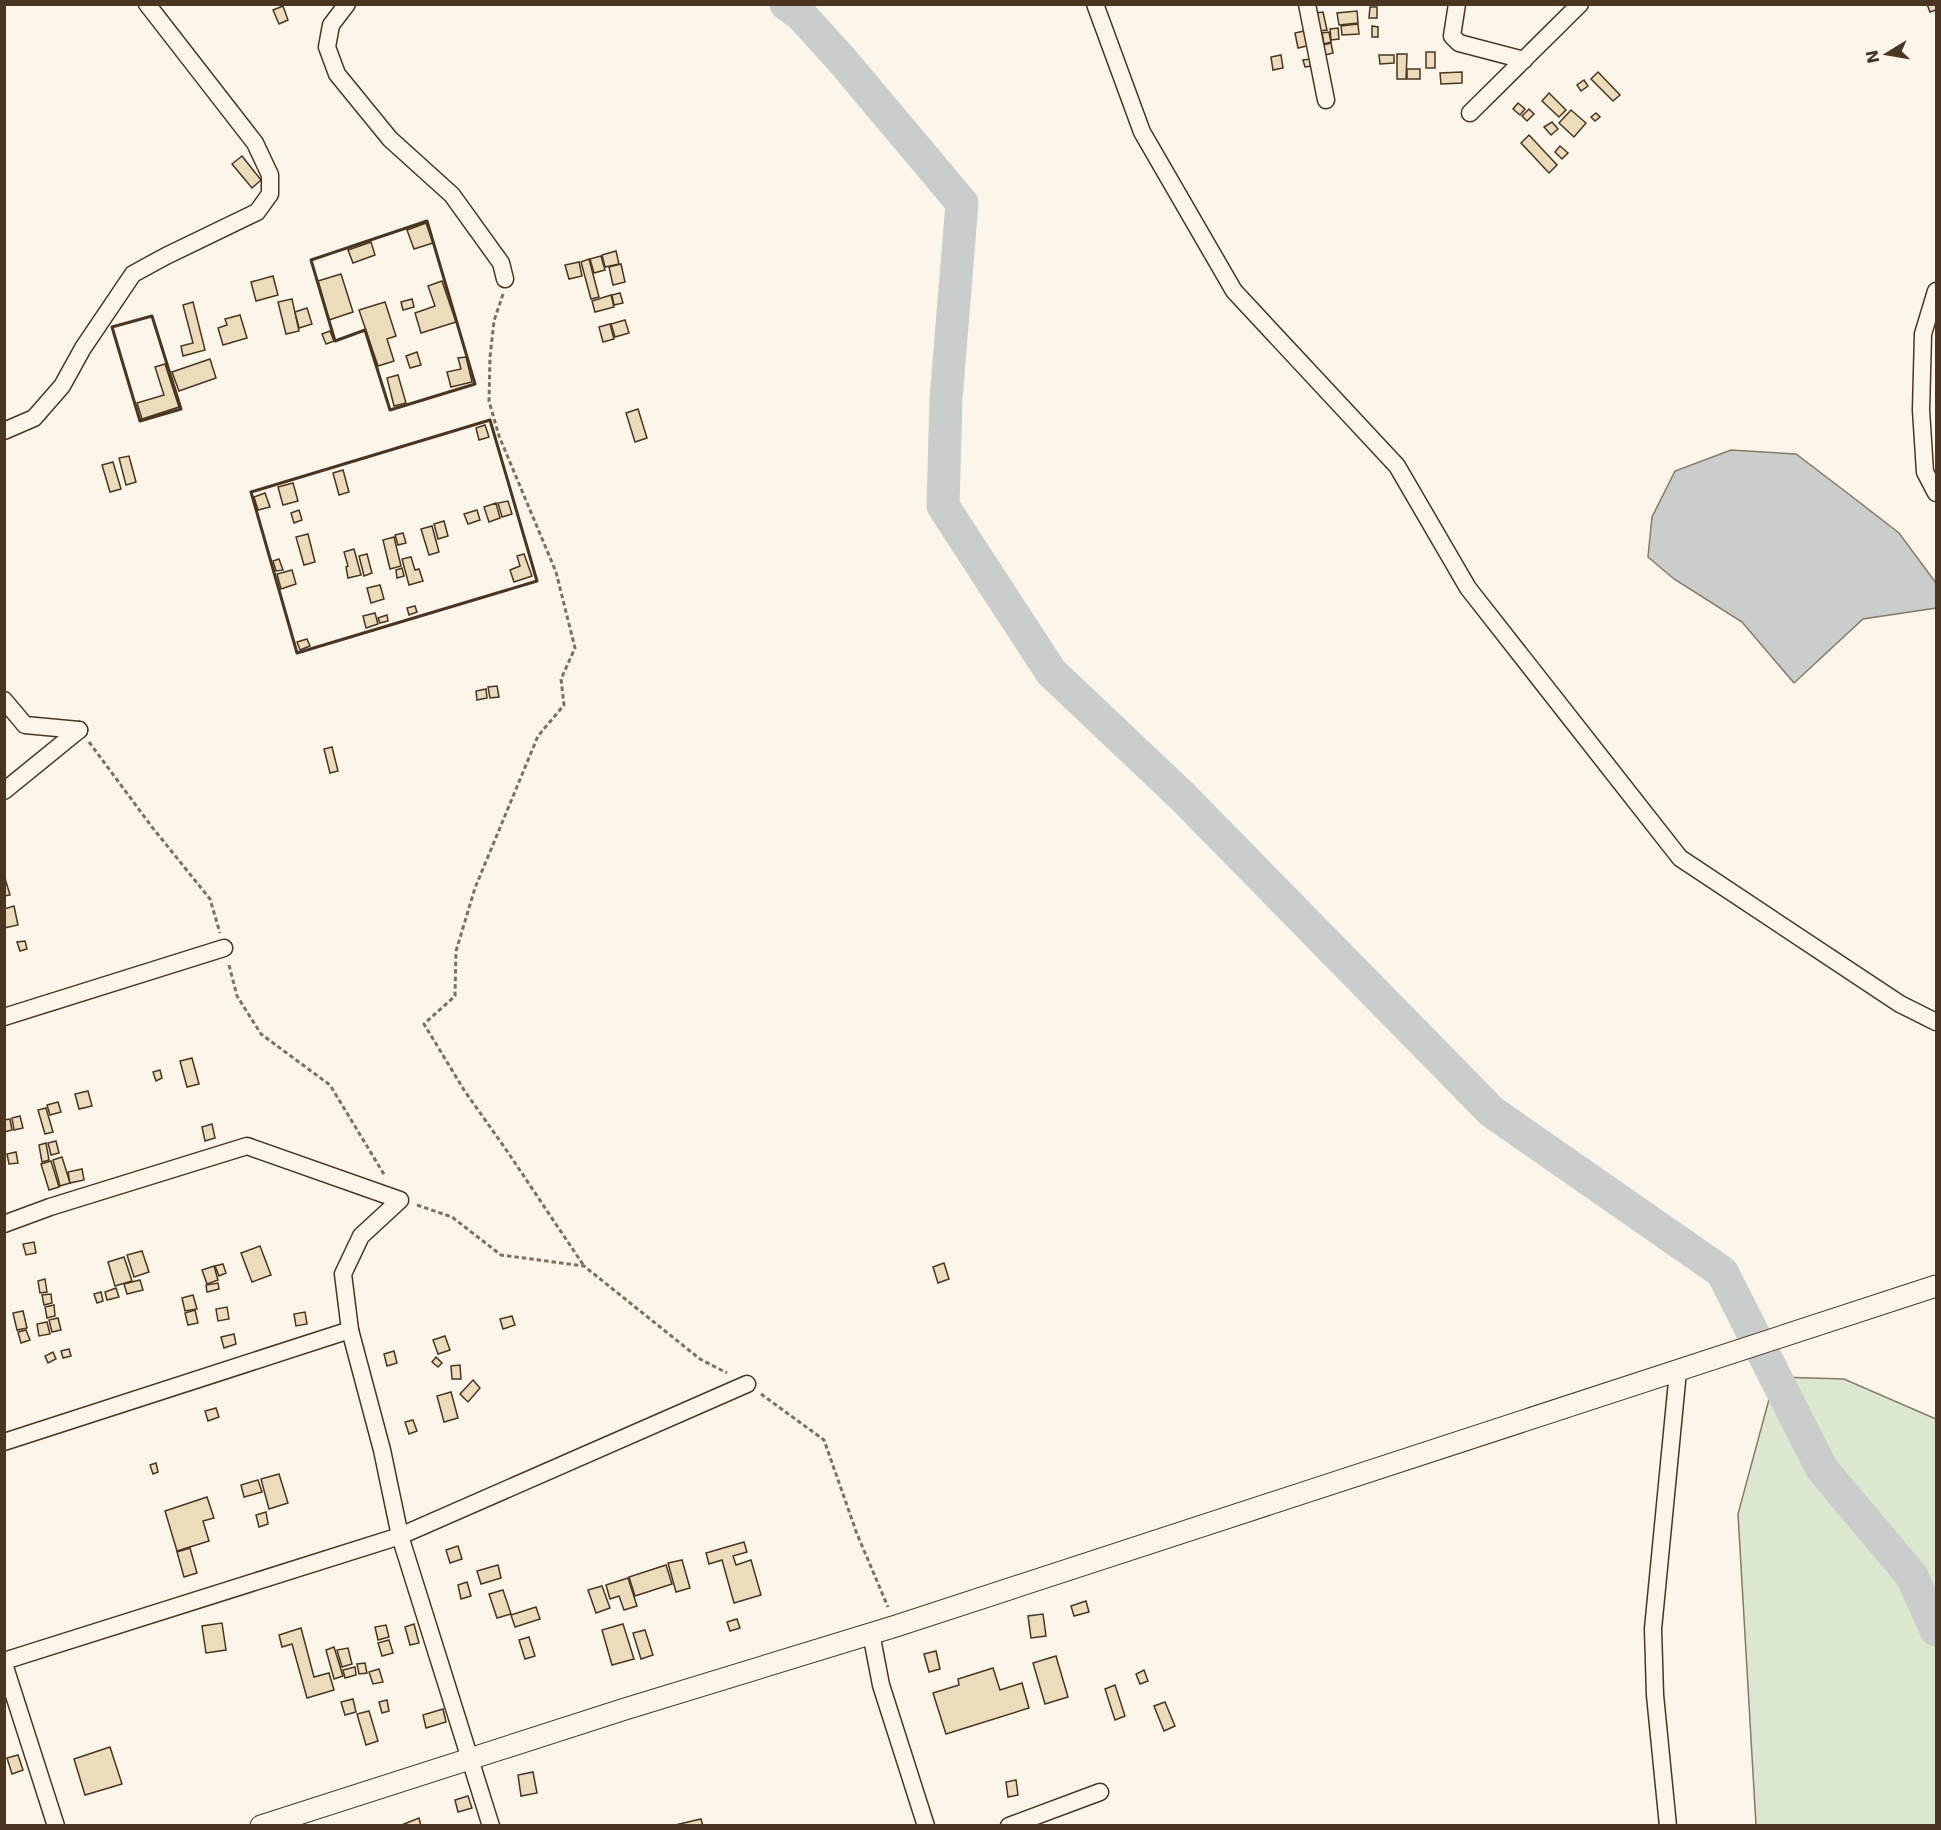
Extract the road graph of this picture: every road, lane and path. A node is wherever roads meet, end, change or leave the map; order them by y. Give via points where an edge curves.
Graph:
1 (147, 4) edge
2 (347, 4) edge
3 (1095, 4) edge
4 (1307, 4) edge
5 (1457, 4) edge
6 (1580, 4) edge
7 (1524, 60) junction
8 (1326, 100) dead end
9 (1470, 113) dead end
10 (505, 279) joint
11 (1936, 291) edge
12 (1930, 331) edge
13 (4, 431) edge
14 (1936, 490) edge
15 (4, 699) edge
16 (79, 730) junction
17 (4, 791) edge
18 (225, 948) junction
19 (4, 1017) edge
20 (1936, 1022) edge
21 (400, 1200) junction
22 (4, 1224) edge
23 (584, 1266) junction
24 (1936, 1286) edge
25 (350, 1330) junction
26 (1678, 1371) junction
27 (747, 1384) junction
28 (4, 1442) edge
29 (400, 1536) junction
30 (896, 1626) junction
31 (871, 1633) junction
32 (4, 1663) edge
33 (471, 1759) junction
34 (1100, 1792) dead end
35 (56, 1826) edge
36 (261, 1826) edge
37 (491, 1826) edge
38 (926, 1826) edge
39 (1010, 1826) edge
40 (1668, 1826) edge

1 - 13 street via 255,142 270,175 270,194 257,212 133,274 82,348 62,386 33,418
2 - 10 street via 330,25 327,47 337,74 390,139 452,195 501,263
3 - 20 street via 1142,132 1234,291 1397,466 1468,588 1680,858 1900,1004
4 - 8 street
5 - 7 street via 1452,36 1459,43
6 - 7 street
7 - 9 street
10 - 23 path via 494,321 489,401 499,436 556,572 575,648 561,679 564,705 538,736 475,888 456,951 455,996 424,1024 464,1090
11 - 12 street
12 - 14 street via 1921,410 1925,472
15 - 16 street via 25,725
16 - 17 street
16 - 18 path via 210,899
18 - 19 street
18 - 21 path via 237,996 261,1034 330,1085
21 - 22 street via 247,1146
21 - 23 path via 452,1217 501,1255
21 - 25 street via 361,1236 342,1274
23 - 27 path via 700,1359
24 - 26 street
25 - 28 street
25 - 29 street
26 - 30 street
26 - 40 street via 1653,1629 1655,1695
27 - 29 street
27 - 30 path via 824,1440 857,1534
29 - 32 street
29 - 33 street
30 - 31 street
31 - 33 street
31 - 38 street via 881,1685
32 - 35 street
33 - 36 street
33 - 37 street
34 - 39 street

